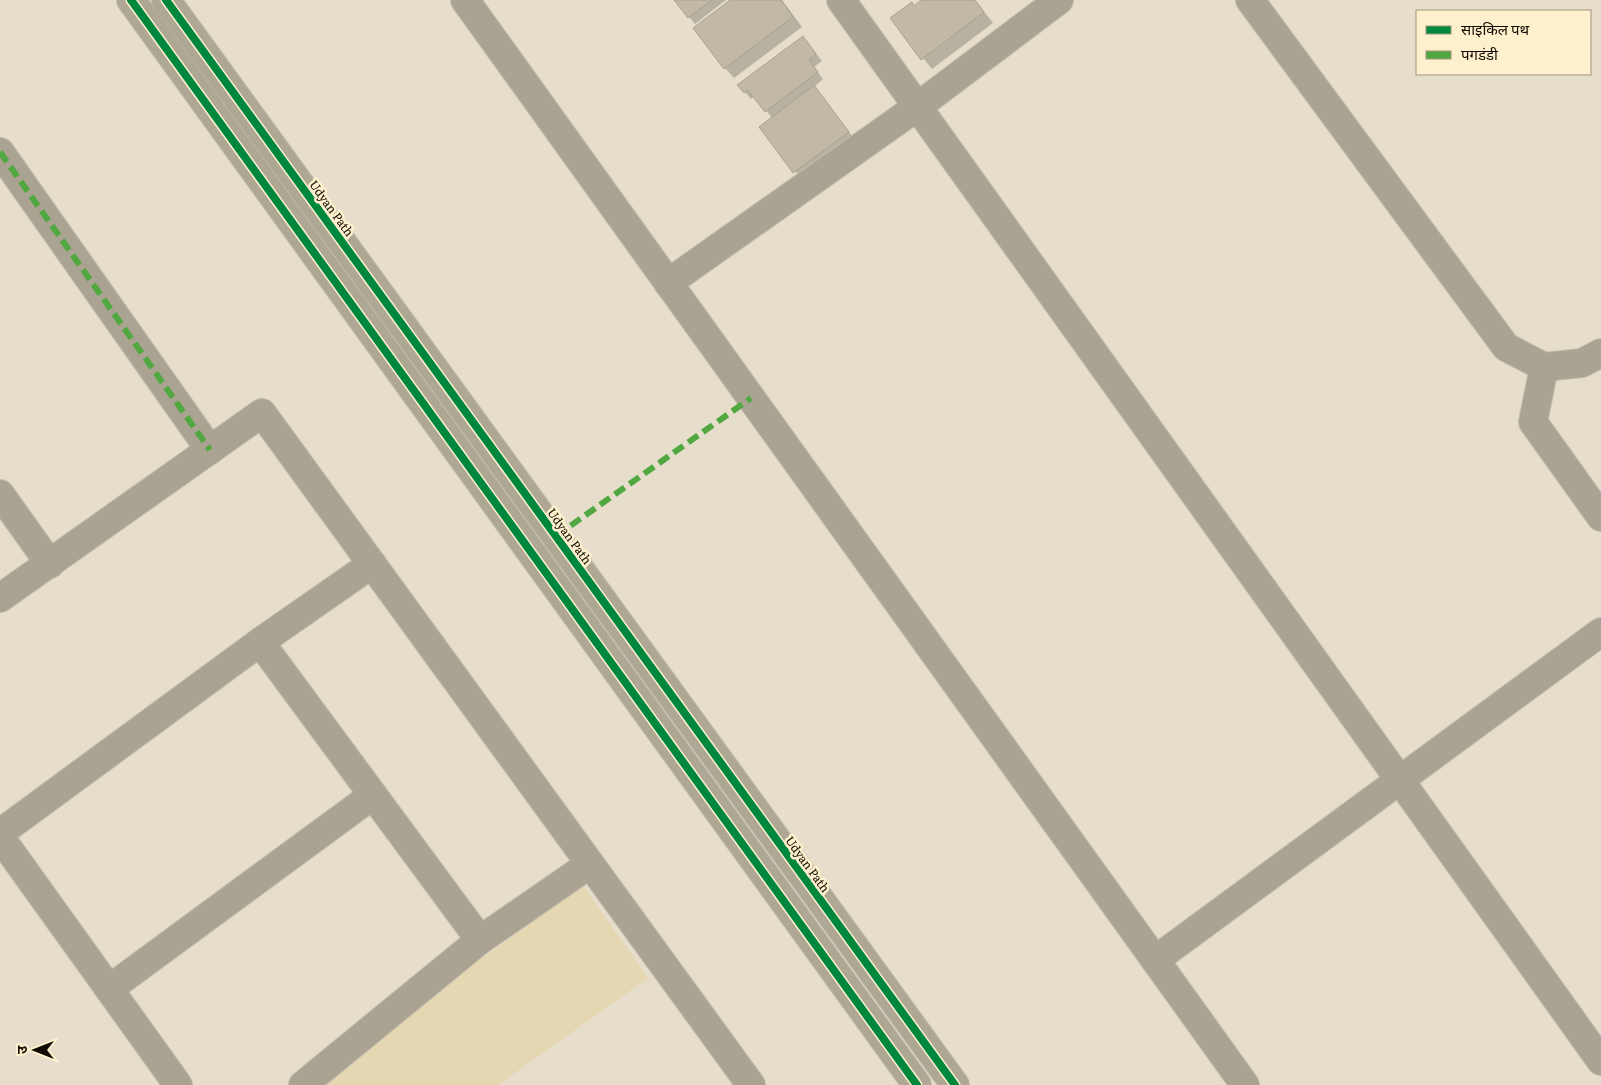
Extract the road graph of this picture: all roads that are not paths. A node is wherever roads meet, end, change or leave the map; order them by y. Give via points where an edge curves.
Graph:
1 (131, 0) edge
2 (166, 0) edge
3 (465, 0) edge
4 (841, 0) edge
5 (1059, 0) edge
6 (1250, 0) edge
7 (917, 107) junction
8 (0, 152) edge
9 (668, 283) junction
10 (1601, 353) edge
11 (1544, 367) junction
12 (210, 450) junction
13 (0, 494) edge
14 (1601, 517) edge
15 (50, 564) junction
16 (372, 564) junction
17 (0, 598) edge
18 (1601, 632) edge
19 (260, 642) junction
20 (1400, 780) junction
21 (373, 795) junction
22 (0, 833) edge
23 (0, 837) edge
24 (590, 864) junction
25 (480, 940) junction
26 (1154, 960) junction
27 (109, 989) junction
28 (1601, 1061) edge
29 (178, 1085) edge
30 (303, 1085) edge
31 (750, 1085) edge
32 (917, 1085) edge
33 (955, 1085) edge
34 (1245, 1085) edge

1 - 32 main road
2 - 33 main road, Udyan Path
3 - 9 street
4 - 7 street
5 - 7 street
6 - 11 street via 1506,347
7 - 9 street
7 - 20 street
8 - 12 street
9 - 26 street
10 - 11 street via 1582,363
11 - 14 street via 1534,422
12 - 15 street
12 - 16 street via 262,413
13 - 15 street
15 - 17 street
16 - 19 street
16 - 24 street
18 - 20 street
19 - 21 street
19 - 22 street
20 - 26 street
20 - 28 street
21 - 25 street
21 - 27 street
23 - 27 street
24 - 25 street
24 - 31 street
25 - 30 street
26 - 34 street
27 - 29 street

